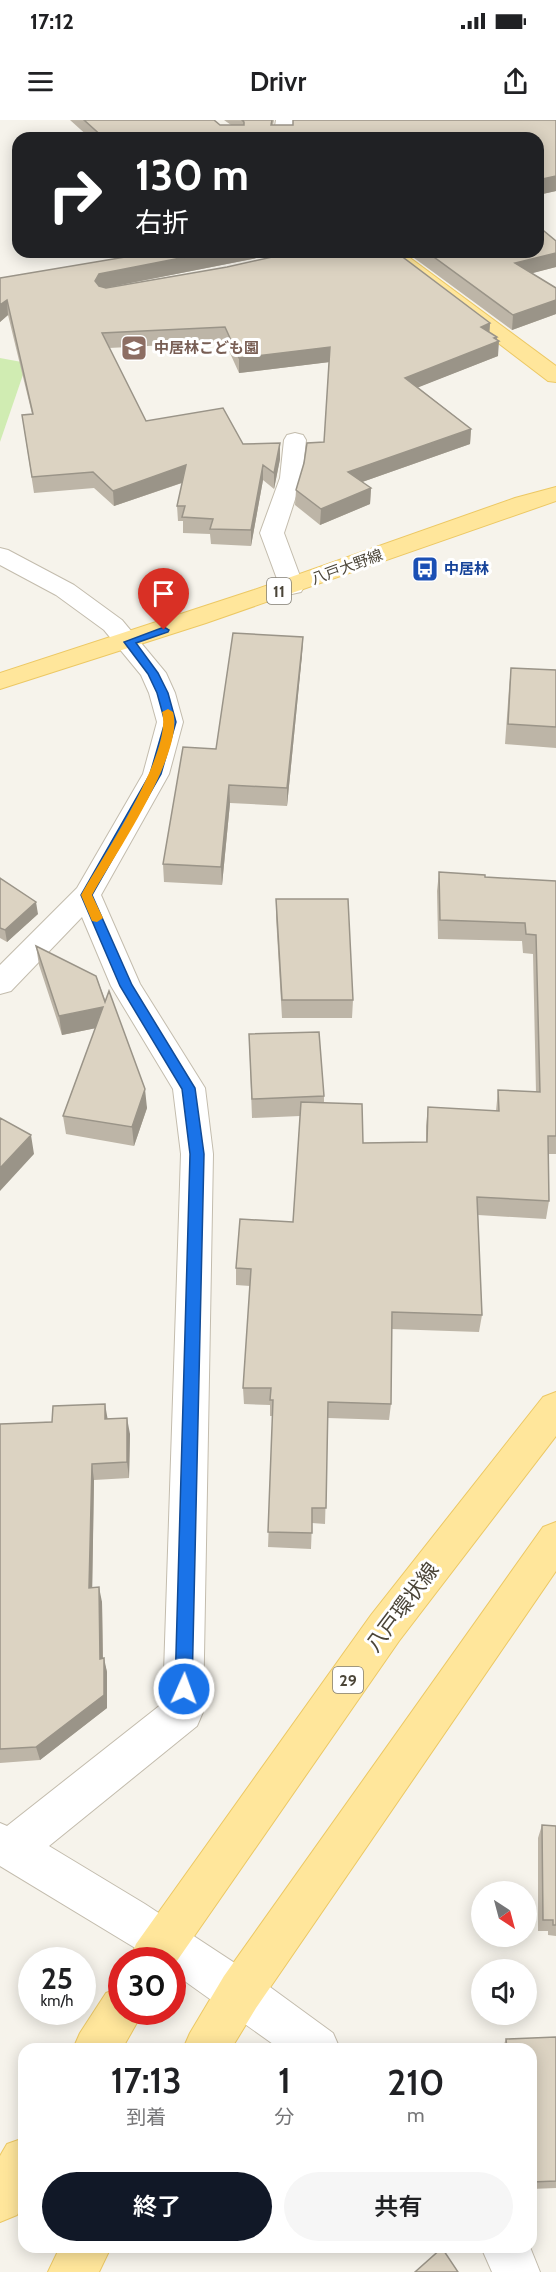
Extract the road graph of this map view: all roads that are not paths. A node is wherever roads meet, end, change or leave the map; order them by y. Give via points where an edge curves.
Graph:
1 (397, 258) edge
2 (556, 376) edge
3 (295, 440) dead end
4 (556, 494) edge
5 (0, 555) edge
6 (292, 587) junction
7 (129, 642) junction
8 (0, 681) edge
9 (87, 895) junction
10 (0, 983) edge
11 (556, 1408) edge
12 (556, 1539) edge
13 (6, 1846) edge
14 (156, 1947) edge
15 (161, 1947) edge
16 (186, 1964) edge
17 (240, 1992) junction
18 (111, 2025) edge
19 (100, 2043) edge
20 (210, 2043) edge
21 (309, 2043) edge
22 (18, 2170) edge
23 (0, 2198) edge
24 (83, 2253) edge
25 (508, 2253) edge
26 (72, 2272) edge
27 (516, 2272) edge

1 - 2 main road
3 - 6 street via 291,478 272,533
4 - 6 main road, 八戸大野線 / 11
5 - 7 street via 65,590 113,625
6 - 7 main road, 八戸大野線 / 11
7 - 8 main road, 八戸大野線 / 11
7 - 9 street via 153,673 170,722 156,774
9 - 10 street
9 - 13 street via 126,986 189,1088 197,1154 183,1712
11 - 15 main road, 八戸環状線 / 29 via 385,1628
12 - 17 main road
13 - 14 street via 112,1906
16 - 17 street
17 - 20 main road
17 - 21 street
18 - 19 main road
22 - 23 main road
24 - 26 main road
25 - 27 street

